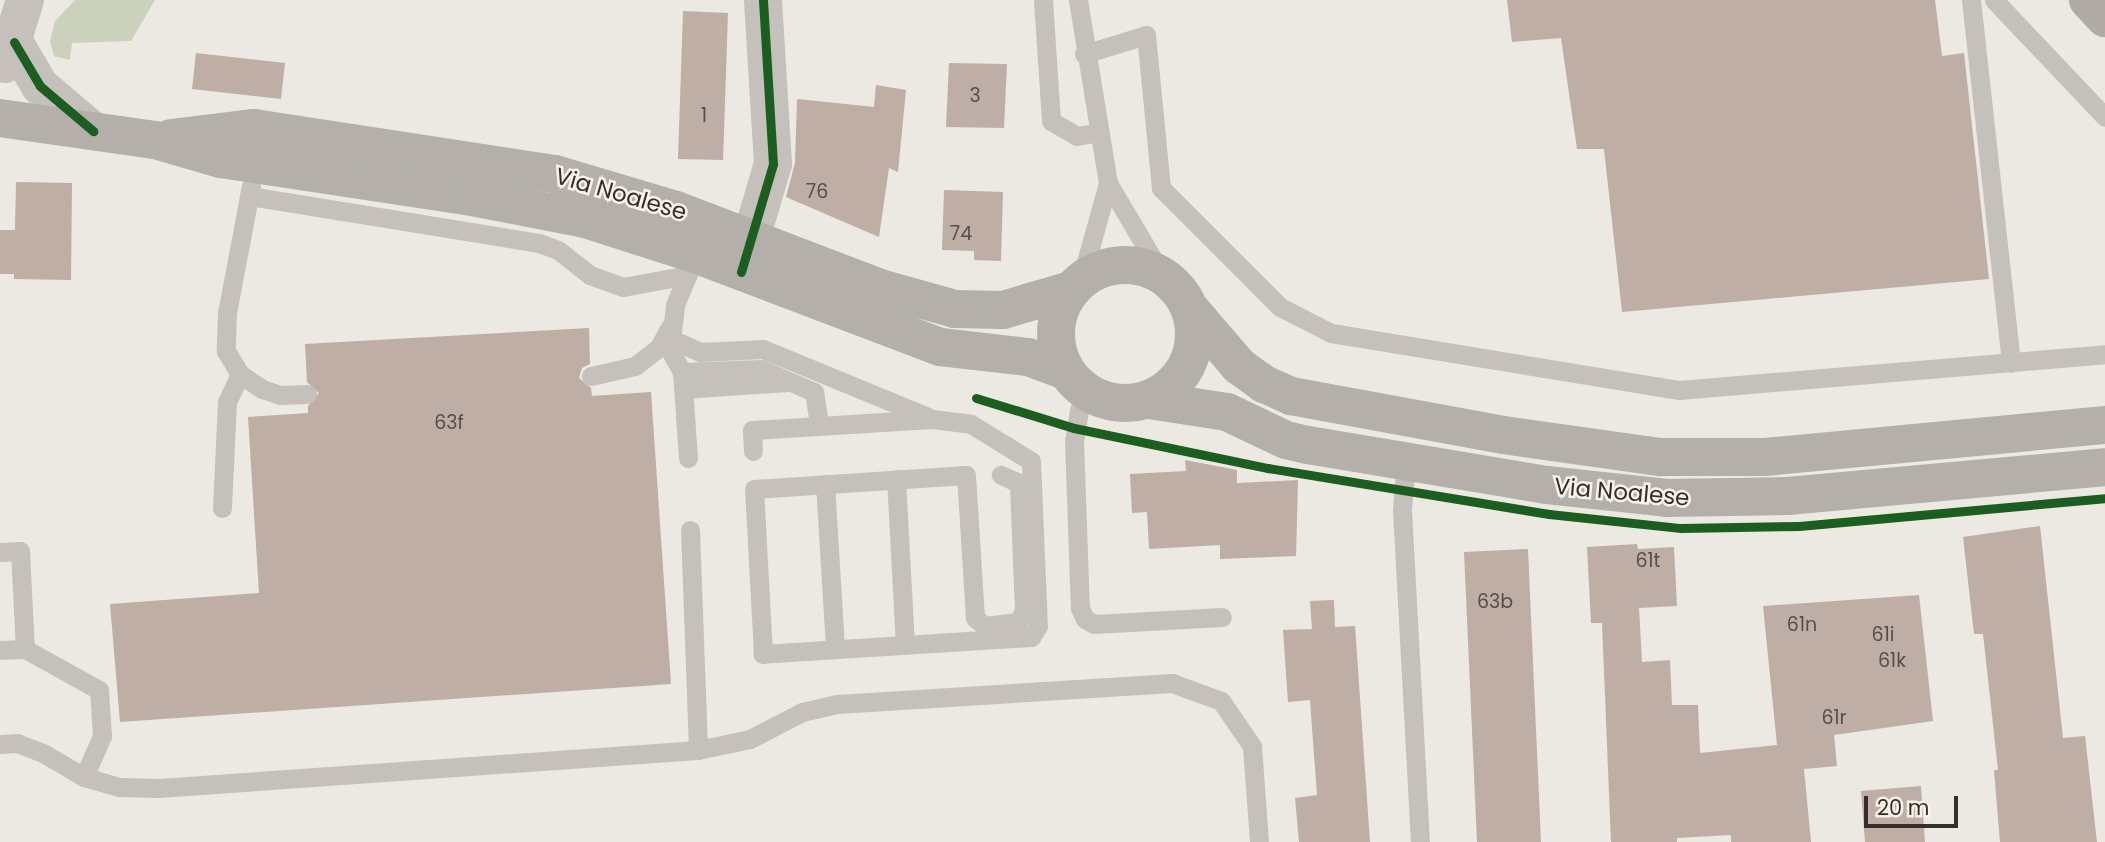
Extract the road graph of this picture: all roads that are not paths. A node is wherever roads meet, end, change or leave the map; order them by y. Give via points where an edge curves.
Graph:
1 (16, 0) edge
2 (25, 0) edge
3 (763, 0) edge
4 (1043, 0) edge
5 (1078, 0) edge
6 (1971, 0) edge
7 (1994, 0) edge
8 (2088, 0) edge
9 (2105, 18) edge
10 (5, 43) edge
11 (1084, 54) junction
12 (0, 117) edge
13 (2105, 117) edge
14 (93, 131) junction
15 (1100, 132) junction
16 (155, 140) junction
17 (252, 180) junction
18 (1108, 183) junction
19 (739, 246) junction
20 (692, 264) junction
21 (1163, 276) junction
22 (1076, 285) junction
23 (628, 300) dead end
24 (1191, 310) junction
25 (672, 331) junction
26 (2105, 354) edge
27 (2011, 363) junction
28 (240, 374) junction
29 (591, 376) dead end
30 (683, 381) junction
31 (1078, 383) junction
32 (307, 394) dead end
33 (1149, 400) junction
34 (932, 419) junction
35 (819, 425) junction
36 (2105, 425) edge
37 (753, 451) dead end
38 (688, 458) dead end
39 (1406, 461) junction
40 (2105, 467) edge
41 (1001, 475) dead end
42 (896, 479) junction
43 (825, 484) junction
44 (222, 509) dead end
45 (690, 530) dead end
46 (0, 552) edge
47 (1222, 617) dead end
48 (905, 644) junction
49 (25, 649) junction
50 (835, 649) junction
51 (0, 650) edge
52 (0, 744) edge
53 (698, 750) junction
54 (84, 777) junction
55 (1259, 842) edge
56 (1420, 842) edge

1 - 10 street
2 - 10 street
3 - 19 street via 773,164
4 - 15 lane via 1051,121 1077,136
5 - 11 lane
6 - 27 lane
7 - 13 lane
8 - 9 highway
10 - 14 street via 40,86
11 - 15 lane
11 - 27 lane via 1146,35 1161,188 1280,307 1331,333 1679,390
12 - 14 main road, Via Noalese
14 - 16 main road, Via Noalese
15 - 18 lane
16 - 17 main road, Via Noalese
16 - 19 main road, Via Noalese via 254,128 555,174
17 - 20 main road, Via Noalese via 551,211
17 - 20 lane via 539,243 558,250 590,275 623,287
17 - 28 lane via 225,333 229,360
18 - 21 lane
18 - 22 lane
19 - 20 main road, Via Noalese
19 - 22 main road, Via Noalese via 955,309 1003,310
19 - 31 main road, Via Noalese via 940,347 1028,357
20 - 23 lane via 652,297
20 - 25 lane
21 - 22 main road via 1130,265 1113,266
21 - 24 main road via 1180,291
22 - 31 main road via 1056,330
24 - 33 main road via 1196,332 1183,374
24 - 36 main road, Via Noalese via 1239,366 1291,396 1503,435 1660,457 1765,457
25 - 29 lane via 635,366
25 - 30 lane via 672,354
25 - 34 lane via 700,352 763,348
26 - 27 lane
28 - 32 lane via 271,393
28 - 44 lane via 227,402
30 - 35 lane via 755,368 814,392
30 - 38 lane
31 - 33 main road via 1129,404
31 - 47 lane via 1074,440 1080,608 1085,619 1094,624
33 - 39 main road, Via Noalese via 1212,408 1286,440
34 - 35 lane
34 - 48 lane via 971,424 1031,461 1038,626 1037,632 1024,639
35 - 37 lane via 752,430
39 - 40 main road, Via Noalese via 1610,493 1723,499
39 - 56 lane via 1402,510
41 - 42 lane via 1019,483 1024,610 1018,622 985,626 975,618 965,475
42 - 43 lane
42 - 48 lane
43 - 50 lane
43 - 50 lane via 754,489 763,654
45 - 53 lane
46 - 49 lane via 20,551
48 - 50 lane
49 - 51 lane
49 - 54 lane via 99,690 102,736
52 - 54 lane via 17,743 43,753
53 - 54 lane via 159,788 119,787
53 - 55 lane via 750,740 802,712 838,704 1172,683 1221,701 1252,746

